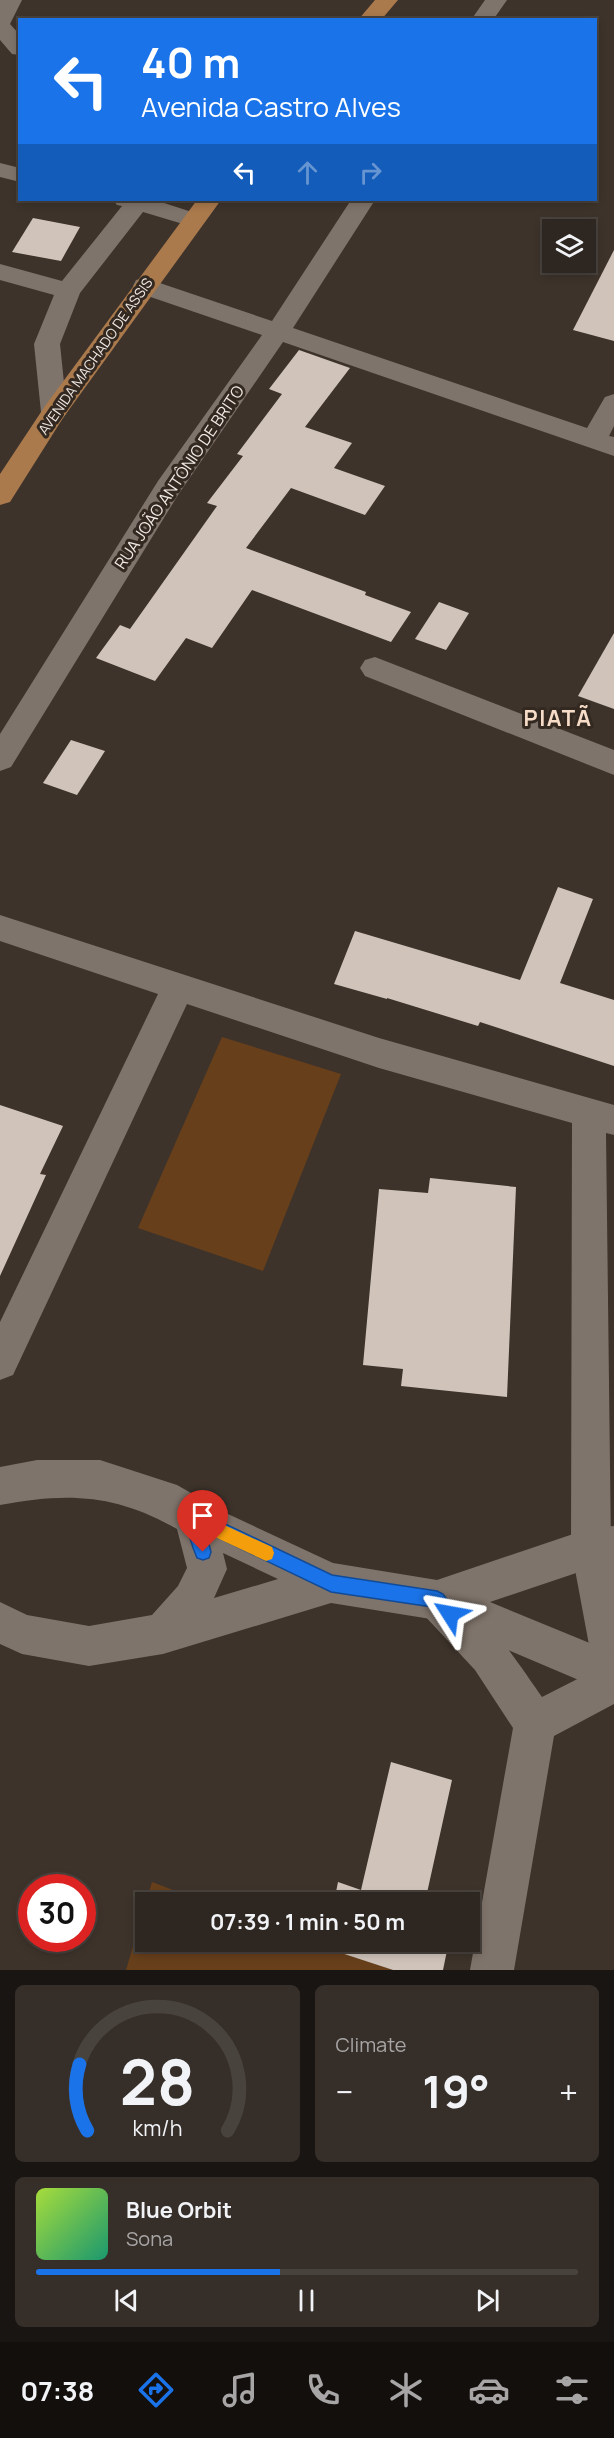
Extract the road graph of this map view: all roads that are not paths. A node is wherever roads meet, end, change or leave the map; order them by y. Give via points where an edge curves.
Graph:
1 (11, 0) edge
2 (387, 0) edge
3 (496, 0) edge
4 (371, 18) edge
5 (483, 18) edge
6 (0, 24) edge
7 (18, 46) edge
8 (0, 170) edge
9 (18, 174) edge
10 (132, 201) edge
11 (136, 201) edge
12 (208, 201) edge
13 (362, 201) edge
14 (194, 220) junction
15 (0, 272) edge
16 (145, 286) junction
17 (68, 291) junction
18 (277, 332) junction
19 (614, 403) edge
20 (54, 412) junction
21 (603, 443) edge
22 (0, 495) edge
23 (375, 668) dead end
24 (0, 759) edge
25 (614, 763) edge
26 (0, 928) edge
27 (178, 987) junction
28 (601, 1116) edge
29 (601, 1160) edge
30 (0, 1362) edge
31 (0, 1486) edge
32 (194, 1517) junction
33 (602, 1547) edge
34 (331, 1583) junction
35 (437, 1600) junction
36 (0, 1622) edge
37 (163, 1634) junction
38 (614, 1655) edge
39 (614, 1674) edge
40 (614, 1682) edge
41 (535, 1723) junction
42 (492, 1970) edge

1 - 6 street
2 - 4 main road
3 - 5 street
6 - 7 street
8 - 9 street
10 - 17 street
11 - 14 street
12 - 14 main road, AVENIDA MACHADO DE ASSIS
13 - 18 street, RUA JOÃO ANTÔNIO DE BRITO
14 - 16 main road, AVENIDA MACHADO DE ASSIS
15 - 17 street
16 - 18 street
16 - 20 main road, AVENIDA MACHADO DE ASSIS
17 - 20 street via 47,344
18 - 21 street
18 - 24 street, RUA JOÃO ANTÔNIO DE BRITO via 168,488
19 - 21 street
20 - 22 main road, AVENIDA MACHADO DE ASSIS
23 - 25 street
26 - 27 street
27 - 28 street via 379,1053
27 - 30 street
28 - 29 street
29 - 33 street
31 - 32 street via 37,1479 100,1479 163,1499
32 - 34 street
32 - 37 street via 207,1569 192,1600
33 - 35 street
33 - 38 street via 609,1644
34 - 35 street
34 - 37 street
35 - 39 street
35 - 41 street via 489,1656
36 - 37 street via 22,1634 89,1646
40 - 41 street
41 - 42 street

